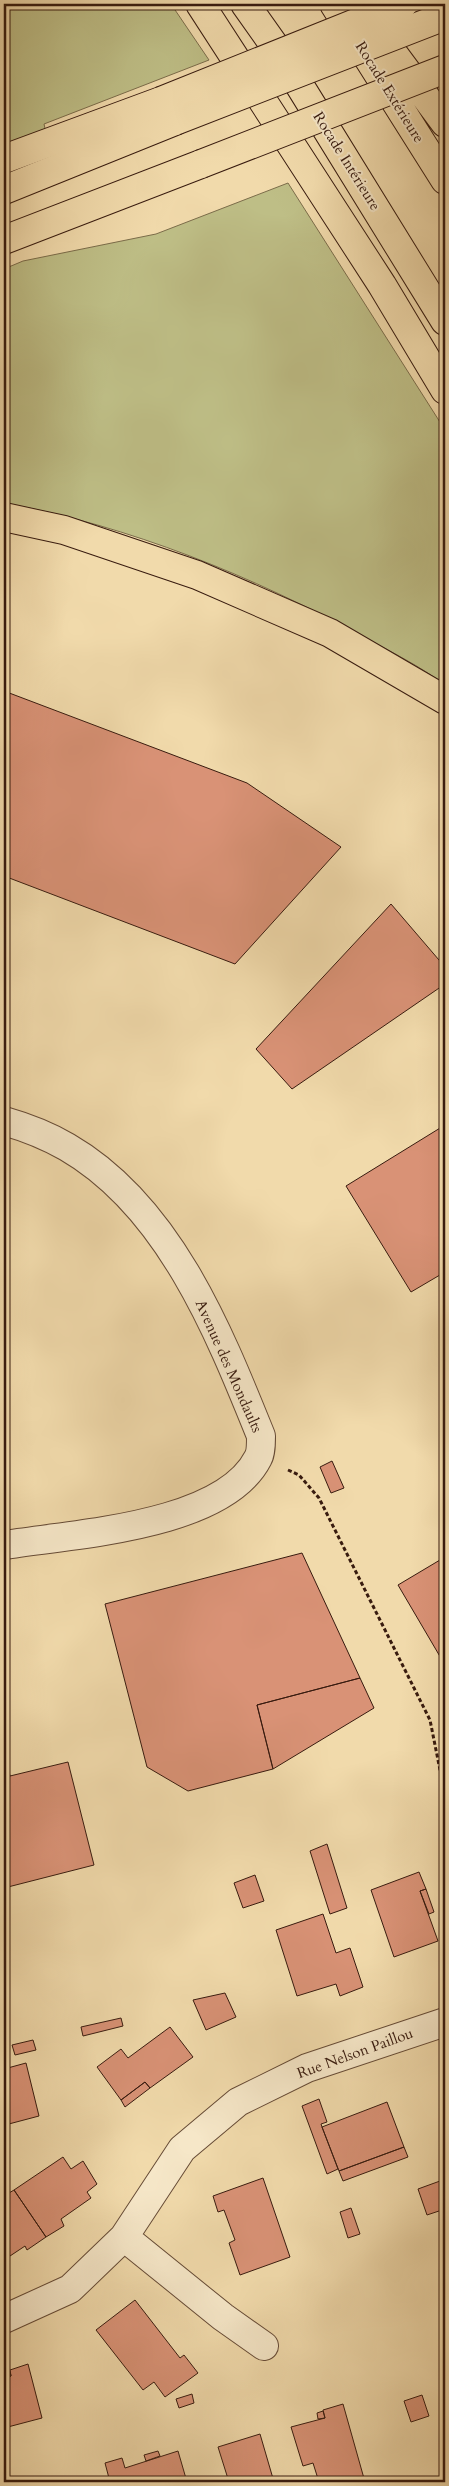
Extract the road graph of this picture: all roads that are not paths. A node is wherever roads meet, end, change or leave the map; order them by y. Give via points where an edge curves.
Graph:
1 (200, 4) edge
2 (246, 4) edge
3 (334, 4) edge
4 (356, 4) edge
5 (402, 4) edge
6 (445, 16) edge
7 (445, 69) edge
8 (168, 111) junction
9 (445, 123) edge
10 (4, 159) edge
11 (445, 180) edge
12 (4, 190) edge
13 (4, 240) edge
14 (445, 321) edge
15 (445, 390) edge
16 (4, 517) edge
17 (445, 700) edge
18 (4, 1120) edge
19 (4, 1545) edge
20 (445, 2022) edge
21 (124, 2237) junction
22 (4, 2319) edge
23 (264, 2346) dead end

1 - 15 main road via 382,285
2 - 14 main road, Rocade Intérieure
3 - 11 main road, Rocade Extérieure
4 - 9 main road
5 - 8 main road, bridge
6 - 8 main road, bridge
7 - 13 main road, bridge
8 - 10 main road
8 - 12 main road
16 - 17 main road via 64,530 197,575 330,633
18 - 19 street, Avenue des Mondaults via 67,1147 132,1200 179,1261 203,1305 262,1436 259,1458 240,1481 209,1502 150,1523
20 - 21 street, Rue Nelson Paillou via 306,2068 238,2102 182,2149
21 - 22 street, Rue Nelson Paillou via 70,2289
21 - 23 street

